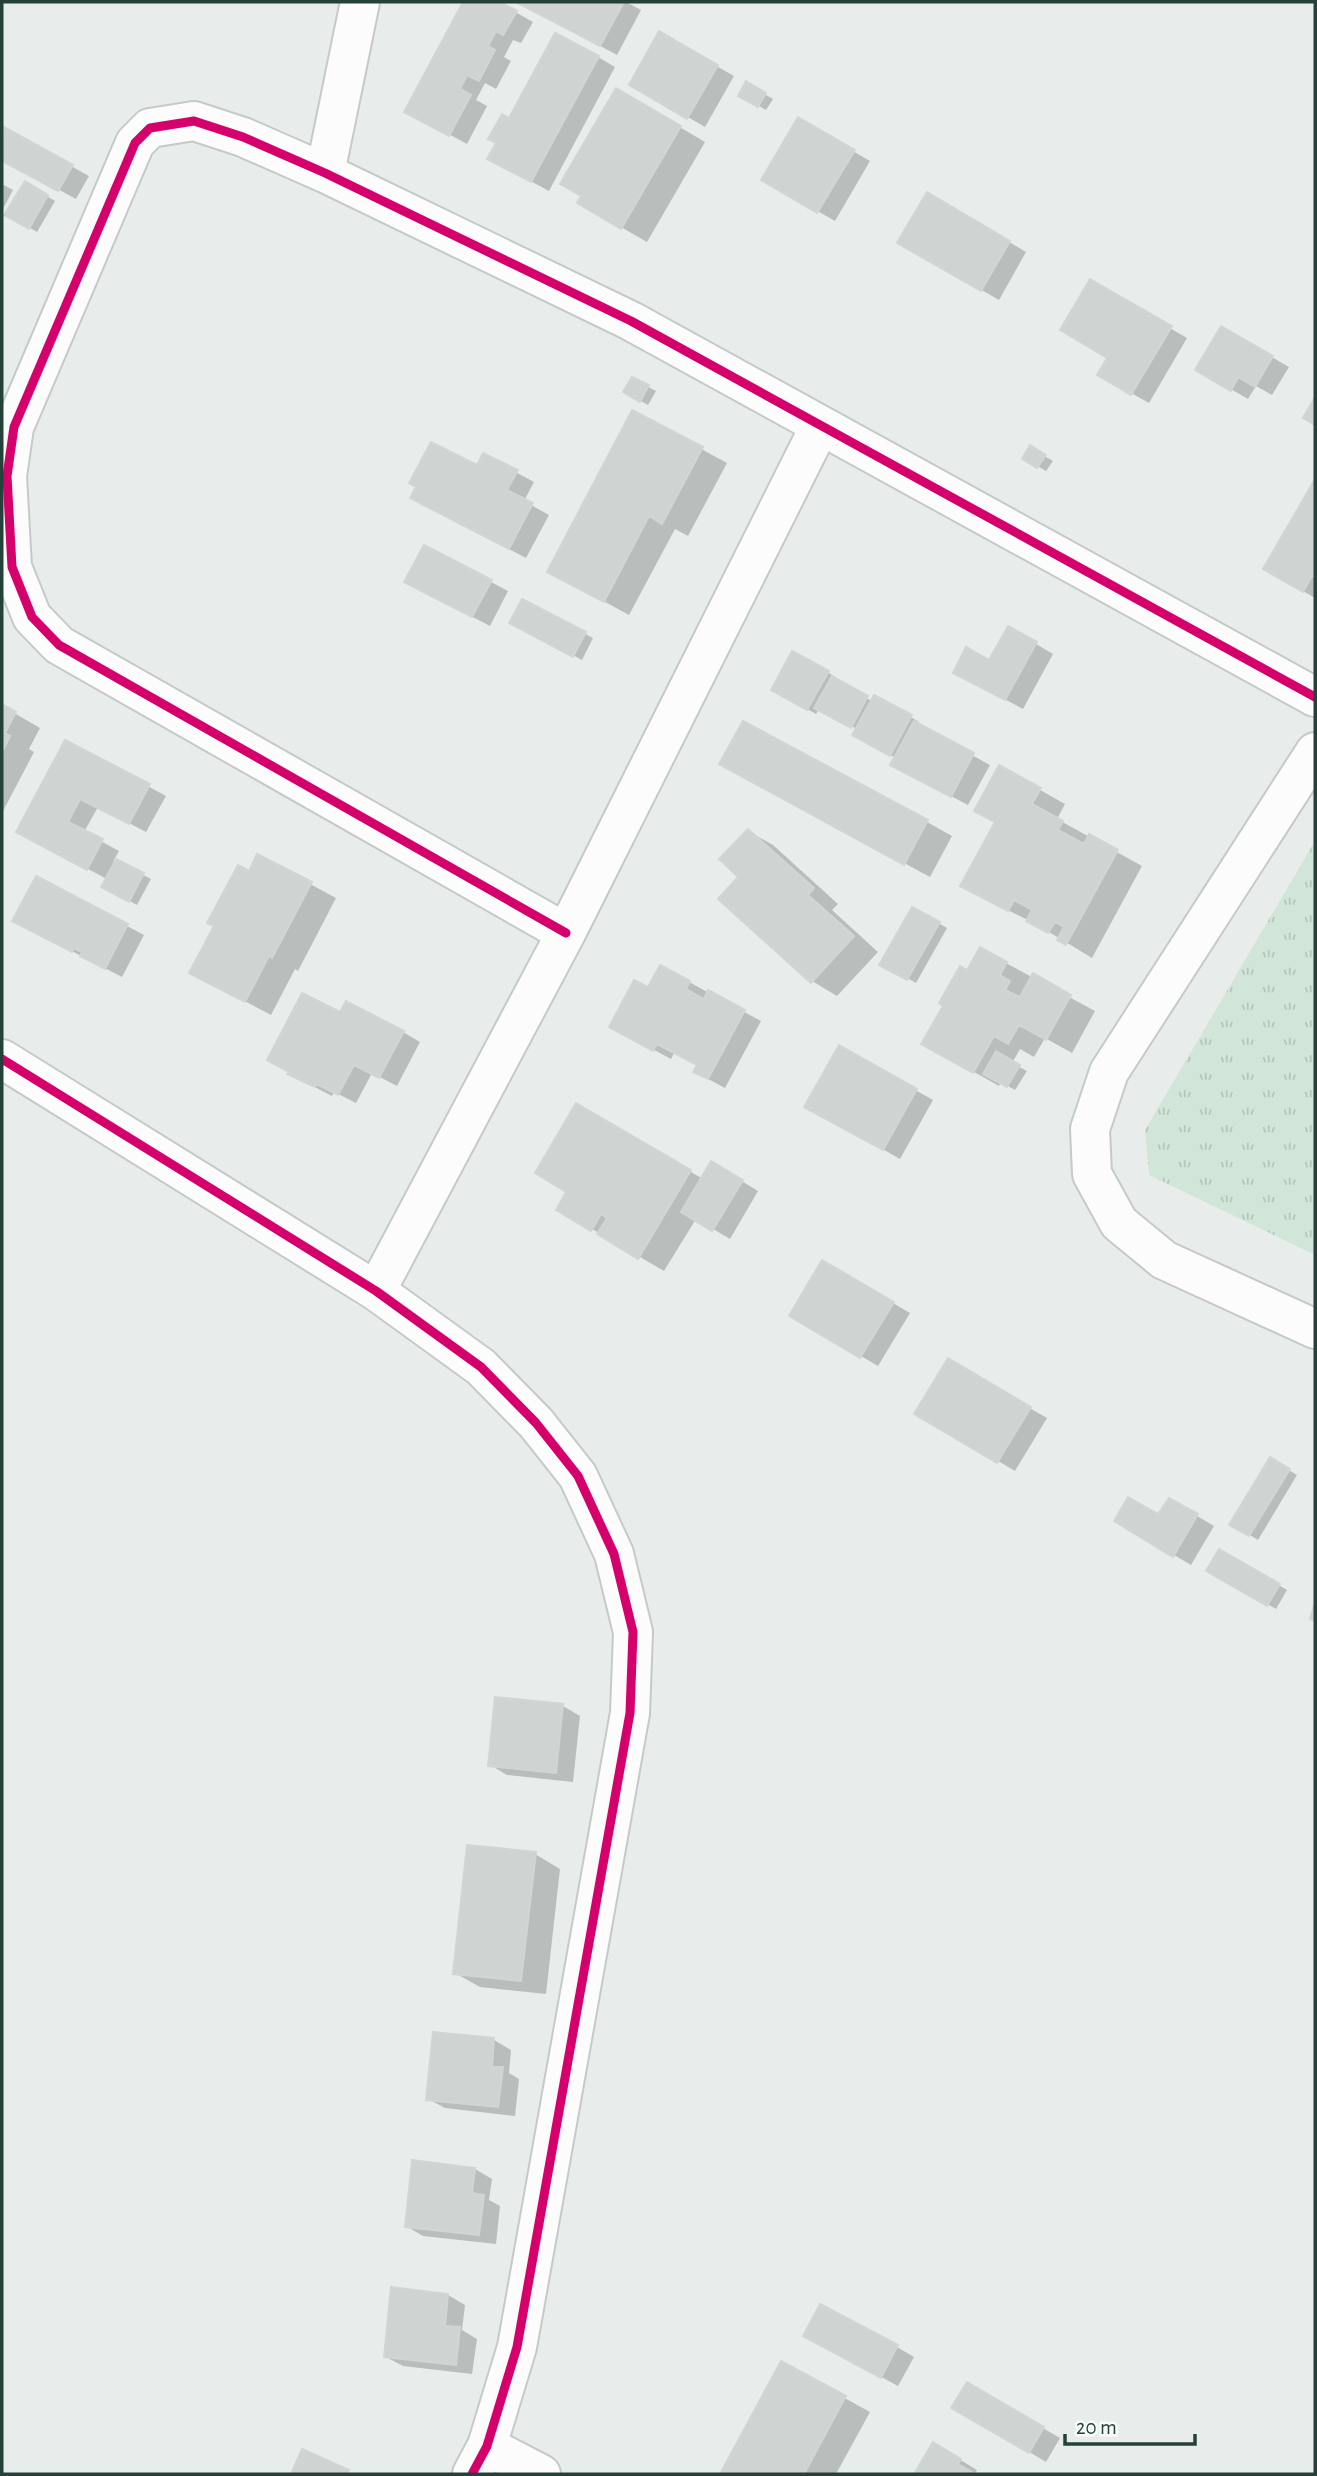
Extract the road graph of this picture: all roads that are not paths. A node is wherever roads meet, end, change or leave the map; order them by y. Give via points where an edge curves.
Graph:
1 (360, 2) edge
2 (325, 173) junction
3 (821, 426) junction
4 (1315, 697) edge
5 (1315, 752) edge
6 (566, 933) junction
7 (2, 1059) edge
8 (376, 1291) junction
9 (1315, 1329) edge
10 (480, 2460) edge
11 (541, 2474) edge

1 - 2 street
2 - 3 street via 631,321
2 - 6 street via 194,121 150,128 135,143 14,427 7,476 12,567 32,617 60,645
3 - 4 street
3 - 6 street
5 - 9 street via 1109,1072 1090,1129 1092,1174 1118,1223 1164,1260
6 - 8 street
7 - 8 street
8 - 10 street via 481,1367 536,1423 578,1476 614,1554 632,1632 630,1713 517,2347
10 - 11 street

